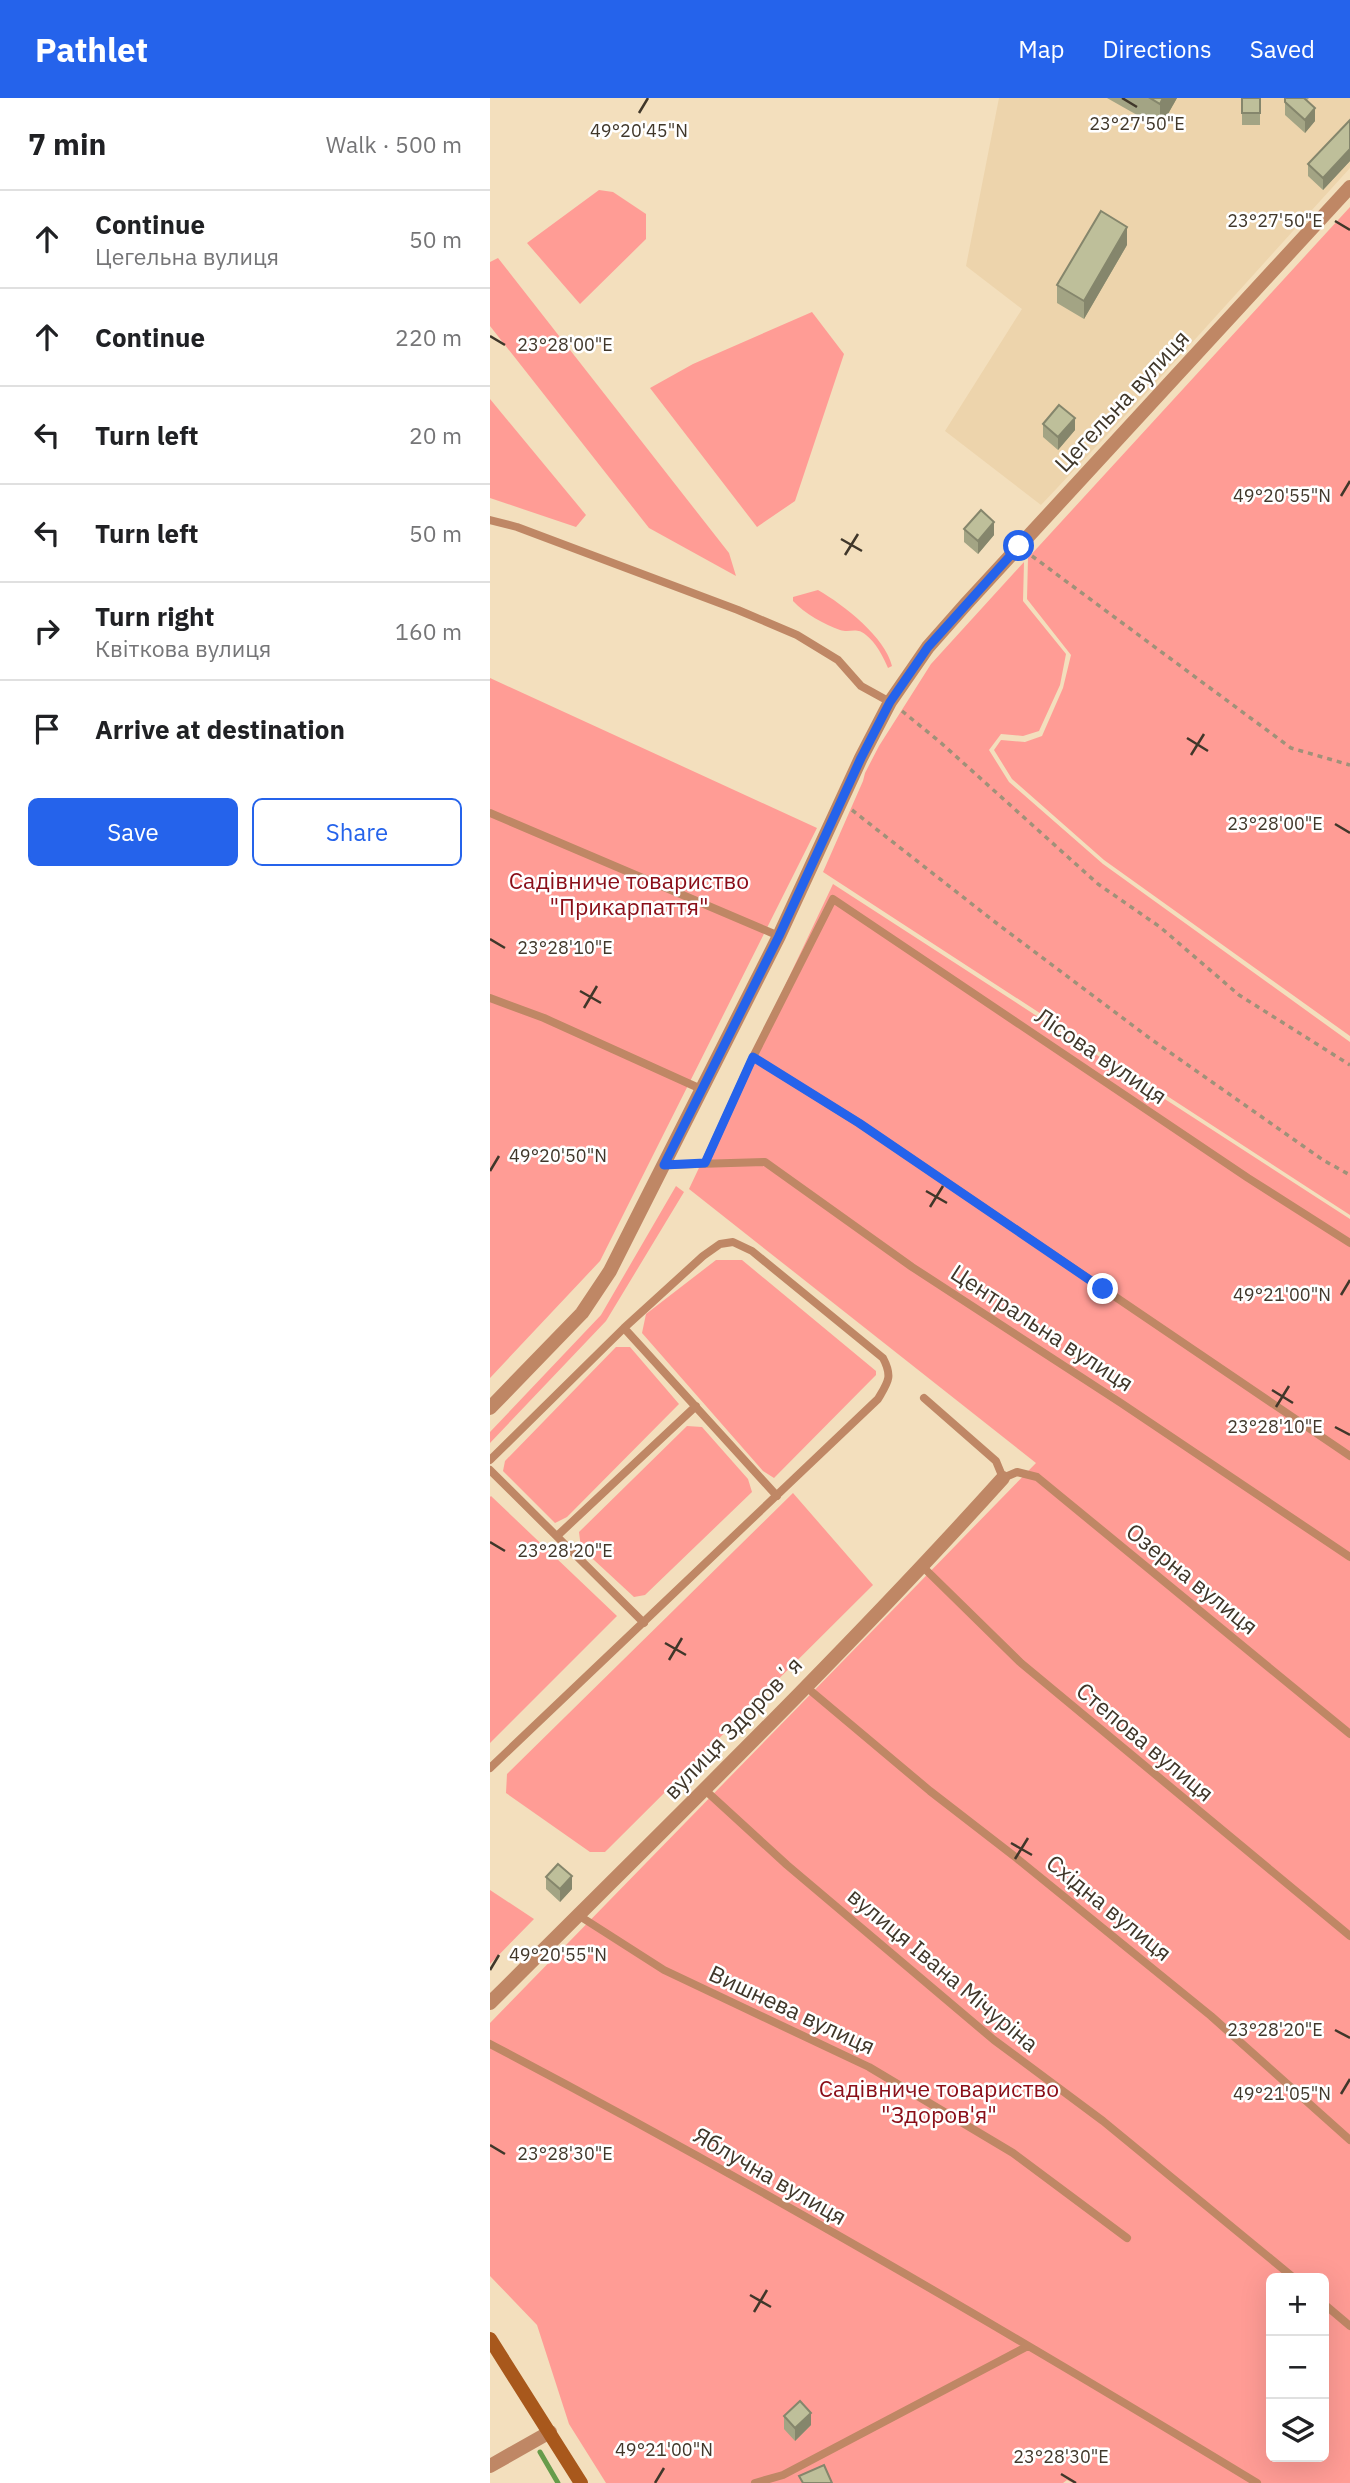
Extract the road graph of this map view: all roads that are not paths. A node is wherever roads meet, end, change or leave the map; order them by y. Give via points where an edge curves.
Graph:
1 (1350, 187) edge
2 (490, 520) edge
3 (890, 702) junction
4 (490, 813) edge
5 (779, 936) junction
6 (490, 998) edge
7 (753, 1057) junction
8 (701, 1089) junction
9 (705, 1163) junction
10 (664, 1165) junction
11 (1350, 1243) edge
12 (624, 1328) junction
13 (924, 1398) dead end
14 (696, 1406) junction
15 (490, 1408) edge
16 (1350, 1456) edge
17 (490, 1460) edge
18 (490, 1470) edge
19 (1003, 1478) junction
20 (777, 1496) junction
21 (557, 1536) junction
22 (1350, 1557) edge
23 (923, 1567) junction
24 (644, 1623) junction
25 (805, 1686) junction
26 (1350, 1734) edge
27 (490, 1768) edge
28 (705, 1790) junction
29 (578, 1915) junction
30 (1350, 1936) edge
31 (490, 2003) edge
32 (490, 2044) edge
33 (1350, 2140) edge
34 (1127, 2238) dead end
35 (1288, 2273) edge
36 (1329, 2308) edge
37 (1350, 2326) edge
38 (490, 2339) edge
39 (1028, 2346) junction
40 (550, 2432) junction
41 (490, 2466) edge
42 (581, 2483) edge
43 (755, 2483) edge
44 (1257, 2483) edge

1 - 3 street, Цегельна вулиця via 928,647
2 - 3 lane via 797,635 838,660 861,686
3 - 5 street, Цегельна вулиця
4 - 5 lane
5 - 8 street, Цегельна вулиця
6 - 8 lane
7 - 9 lane
7 - 11 lane, Лісова вулиця via 833,899
7 - 16 lane via 859,1123
8 - 10 street, Цегельна вулиця
9 - 10 lane, Центральна вулиця
9 - 22 lane, Центральна вулиця via 765,1162 912,1267
10 - 15 street, Цегельна вулиця via 610,1271 582,1313
12 - 14 lane
12 - 17 lane
12 - 20 lane via 703,1256 719,1244 733,1242 752,1251 883,1358 889,1369 888,1381 878,1399
13 - 19 lane via 996,1461
14 - 20 lane
14 - 21 lane
18 - 21 lane
19 - 23 street, вулиця Здоровʼя
19 - 26 lane, Озерна вулиця via 1017,1472 1037,1477
20 - 24 lane
21 - 24 lane
23 - 25 street, вулиця Здоровʼя
23 - 30 lane, Степова вулиця via 1021,1663
24 - 27 lane
25 - 28 street, вулиця Здоровʼя
25 - 33 lane, Східна вулиця via 1211,2016
28 - 29 street, вулиця Здоровʼя
28 - 35 lane, вулиця Івана Мічуріна via 994,2040 1114,2130
29 - 31 street, вулиця Здоровʼя
29 - 34 lane, Вишнева вулиця via 664,1970 869,2067 1013,2153
32 - 39 lane, Яблучна вулиця via 636,2121
36 - 37 lane
38 - 40 main road
39 - 43 lane via 783,2475
39 - 44 lane, Яблучна вулиця
40 - 41 street
40 - 42 main road

